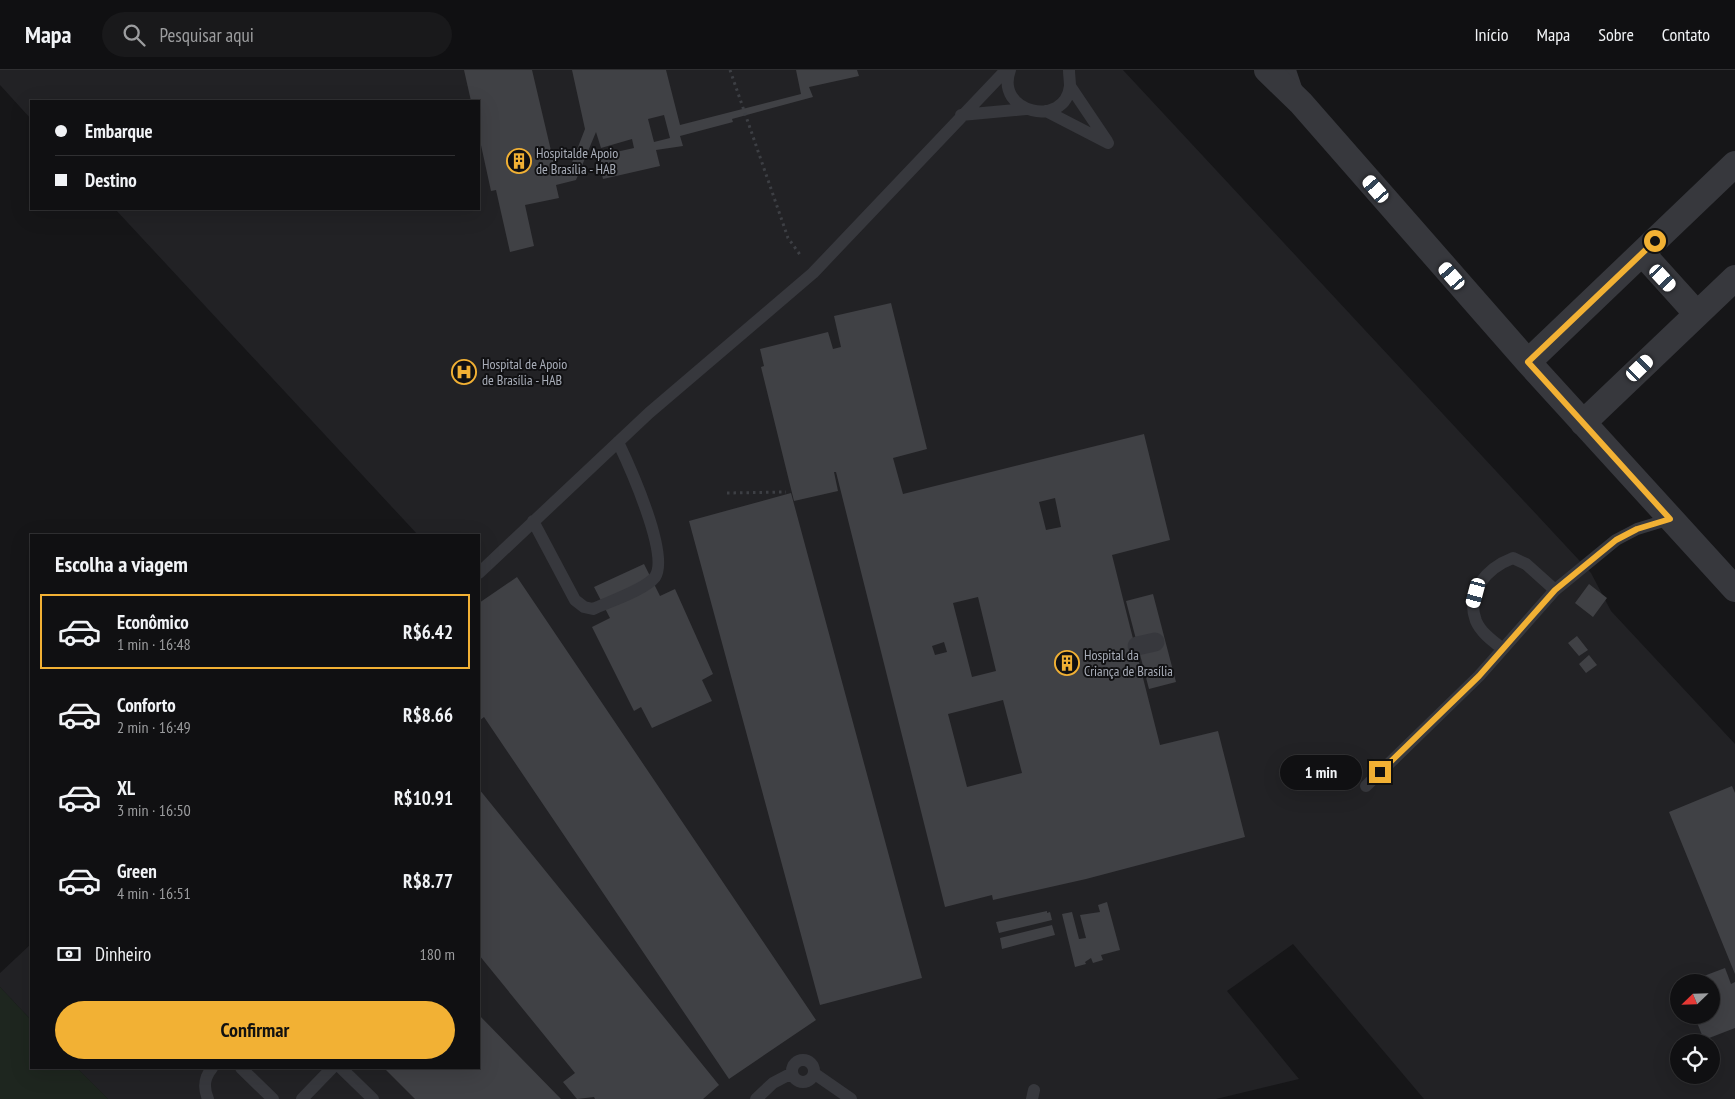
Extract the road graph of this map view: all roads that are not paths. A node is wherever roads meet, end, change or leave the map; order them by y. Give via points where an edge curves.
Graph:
1 (1006, 70) edge
2 (1010, 70) edge
3 (1069, 70) edge
4 (1273, 71) edge
5 (1070, 86) junction
6 (1026, 109) junction
7 (1046, 112) junction
8 (961, 115) junction
9 (1735, 164) edge
10 (1642, 254) junction
11 (1735, 278) edge
12 (1697, 314) junction
13 (1528, 362) junction
14 (1583, 423) junction
15 (618, 442) junction
16 (1670, 519) junction
17 (533, 521) junction
18 (480, 572) edge
19 (1735, 588) edge
20 (1555, 590) junction
21 (1503, 649) junction
22 (1366, 786) dead end
23 (211, 1069) edge
24 (243, 1069) edge
25 (331, 1069) edge
26 (342, 1069) edge
27 (208, 1099) edge
28 (273, 1099) edge
29 (302, 1099) edge
30 (373, 1099) edge
31 (756, 1099) edge
32 (851, 1099) edge

1 - 8 lane
2 - 6 lane via 1009,89 1015,101
3 - 5 lane
4 - 13 street
5 - 7 lane via 1066,98
5 - 7 lane via 1108,143
6 - 7 lane
6 - 8 lane
8 - 15 lane via 813,273
9 - 10 street
10 - 12 street
10 - 13 street
11 - 12 street
12 - 14 street
13 - 14 street
14 - 16 street
15 - 17 lane
15 - 17 lane via 647,508 658,564 656,576 648,584 593,609 584,607 575,600
16 - 19 street
16 - 20 lane via 1637,529 1616,540
17 - 18 lane
20 - 21 lane
20 - 21 lane via 1526,564 1513,558 1497,564 1478,582 1473,604 1476,622 1488,638
21 - 22 lane
23 - 27 lane via 205,1076
24 - 28 lane
25 - 29 lane
26 - 30 lane
31 - 32 lane via 773,1083 792,1073 796,1062 801,1059 812,1063 815,1074

